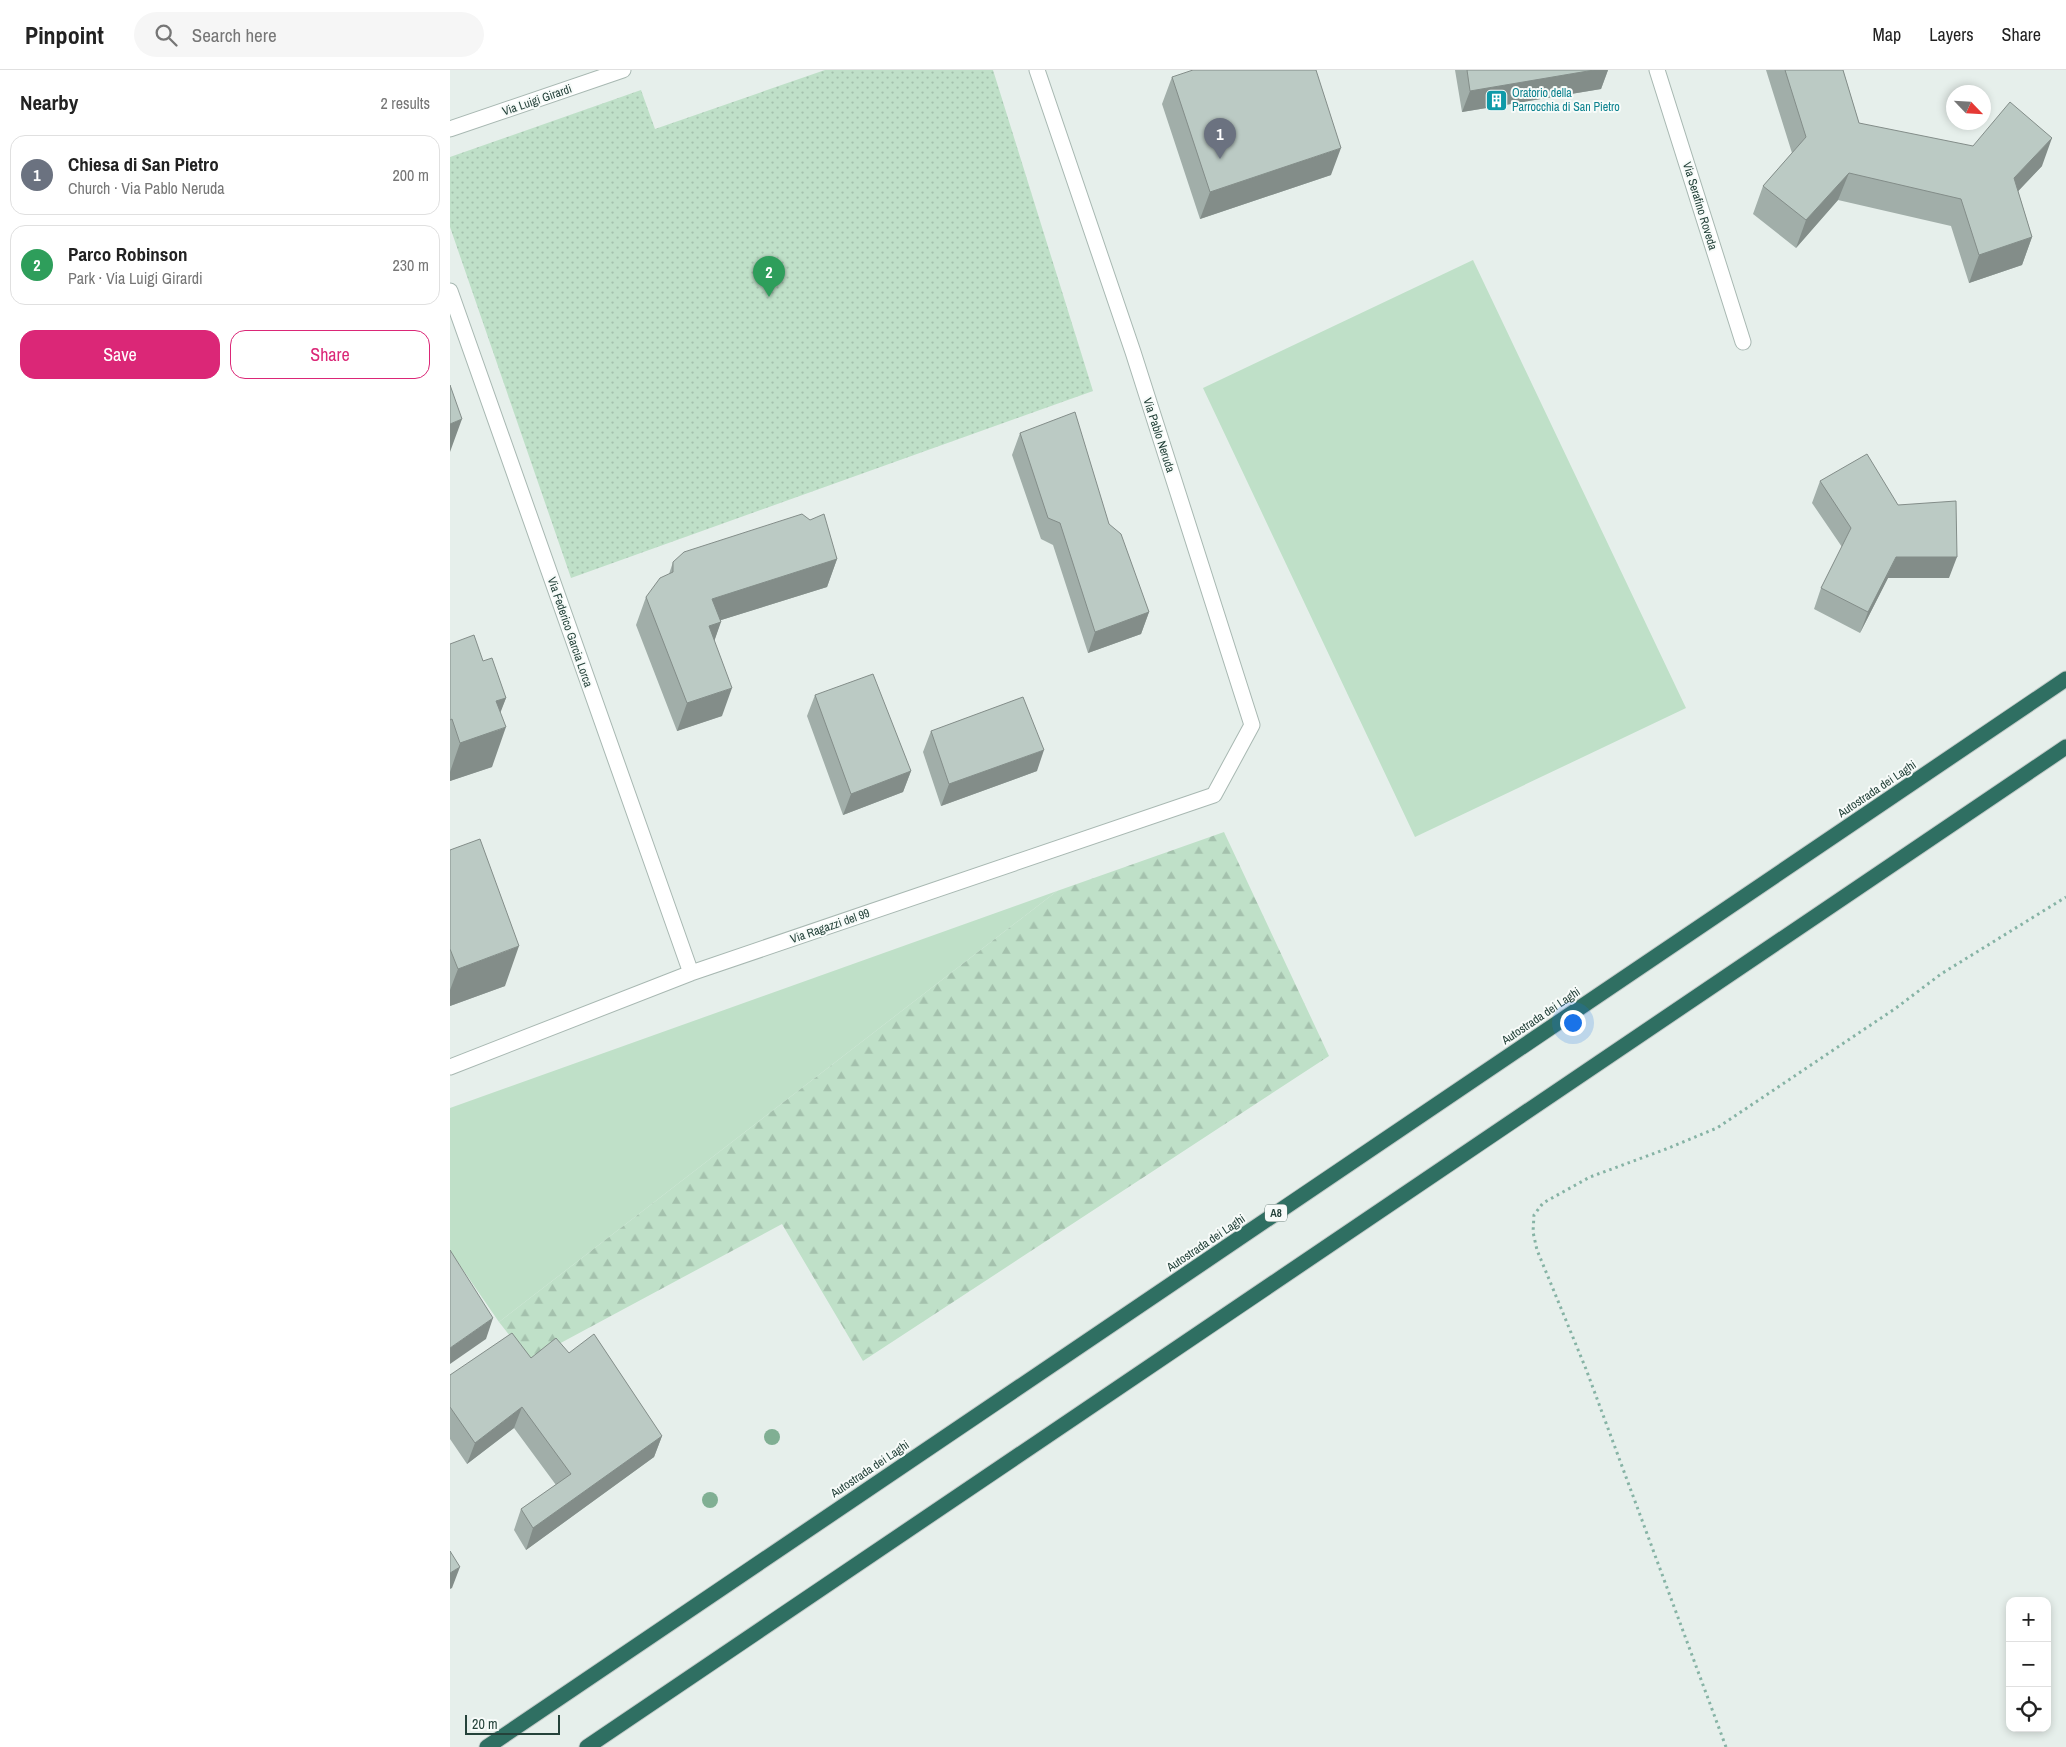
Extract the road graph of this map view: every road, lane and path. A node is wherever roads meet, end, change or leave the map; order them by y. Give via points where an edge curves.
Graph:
1 (623, 70) edge
2 (1037, 70) edge
3 (1657, 70) edge
4 (450, 129) edge
5 (450, 291) edge
6 (1743, 342) dead end
7 (2066, 679) edge
8 (2066, 747) edge
9 (1214, 795) joint
10 (2066, 897) edge
11 (691, 973) junction
12 (450, 1067) edge
13 (619, 1725) junction
14 (487, 1747) edge
15 (587, 1747) edge
16 (593, 1747) edge
17 (1726, 1747) edge

1 - 4 street, Via Luigi Girardi
2 - 9 street, Via Pablo Neruda via 1252,725
3 - 6 street, Via Serafino Roveda
5 - 11 street, Via Federico Garcia Lorca
7 - 14 highway, Autostrada dei Laghi / A8
8 - 13 highway
9 - 11 street, Via Ragazzi del 99
10 - 17 path via 1941,974 1896,1008 1717,1128 1590,1177 1543,1204 1534,1215 1537,1250 1586,1369
11 - 12 street, Via Ragazzi del 99
13 - 15 highway
13 - 16 highway

